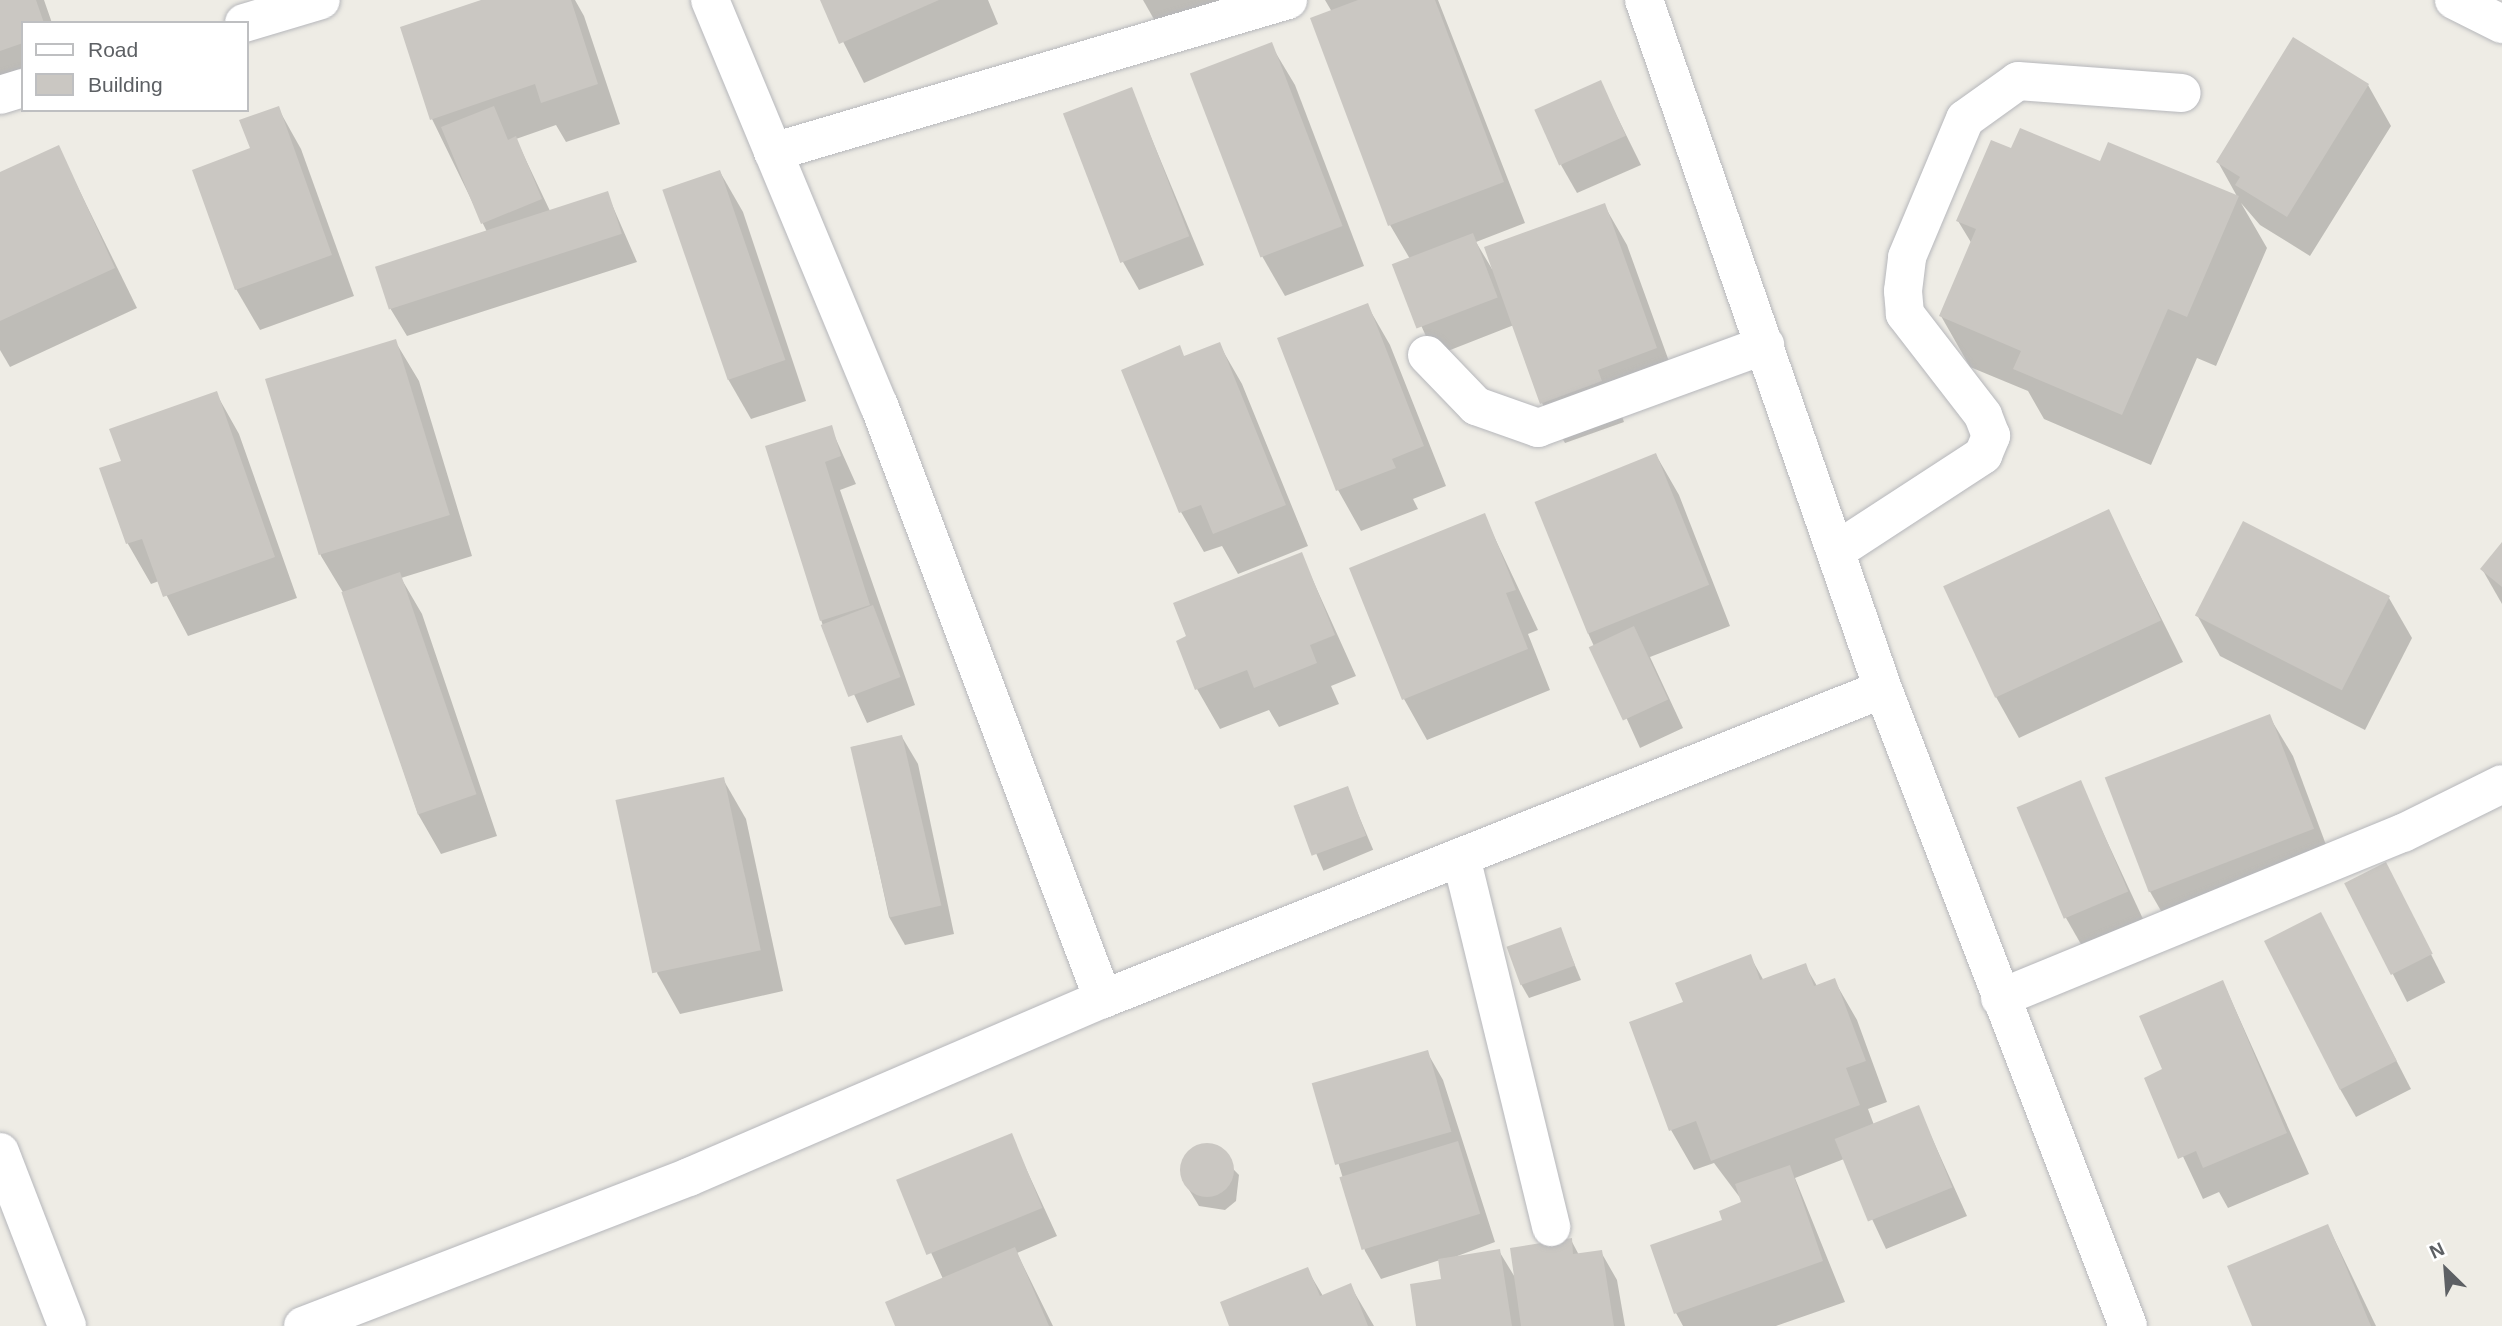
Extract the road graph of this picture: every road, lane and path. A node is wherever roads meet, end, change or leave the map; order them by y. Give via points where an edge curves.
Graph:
1 (321, 0) edge
2 (710, 0) edge
3 (1288, 0) edge
4 (1644, 0) edge
5 (2454, 0) edge
6 (248, 22) edge
7 (2502, 24) edge
8 (21, 89) edge
9 (2182, 93) dead end
10 (0, 95) edge
11 (773, 152) junction
12 (1765, 345) junction
13 (1427, 355) dead end
14 (1836, 551) junction
15 (1883, 689) junction
16 (2502, 784) edge
17 (1461, 857) junction
18 (2000, 998) junction
19 (1103, 999) junction
20 (0, 1152) edge
21 (1551, 1227) dead end
22 (66, 1326) edge
23 (303, 1326) edge
24 (2128, 1326) edge

1 - 6 street
2 - 11 street
3 - 11 street
4 - 12 street
5 - 7 street
8 - 10 street
9 - 14 street via 2018,81 1965,120 1907,257 1903,291 1905,314 1983,415 1991,436 1983,455
11 - 19 street via 879,405
12 - 13 street via 1538,428 1476,406
12 - 14 street
14 - 15 street
15 - 17 street
15 - 18 street
16 - 18 street via 2403,833
17 - 19 street
17 - 21 street
18 - 24 street
19 - 23 street via 689,1177
20 - 22 street

